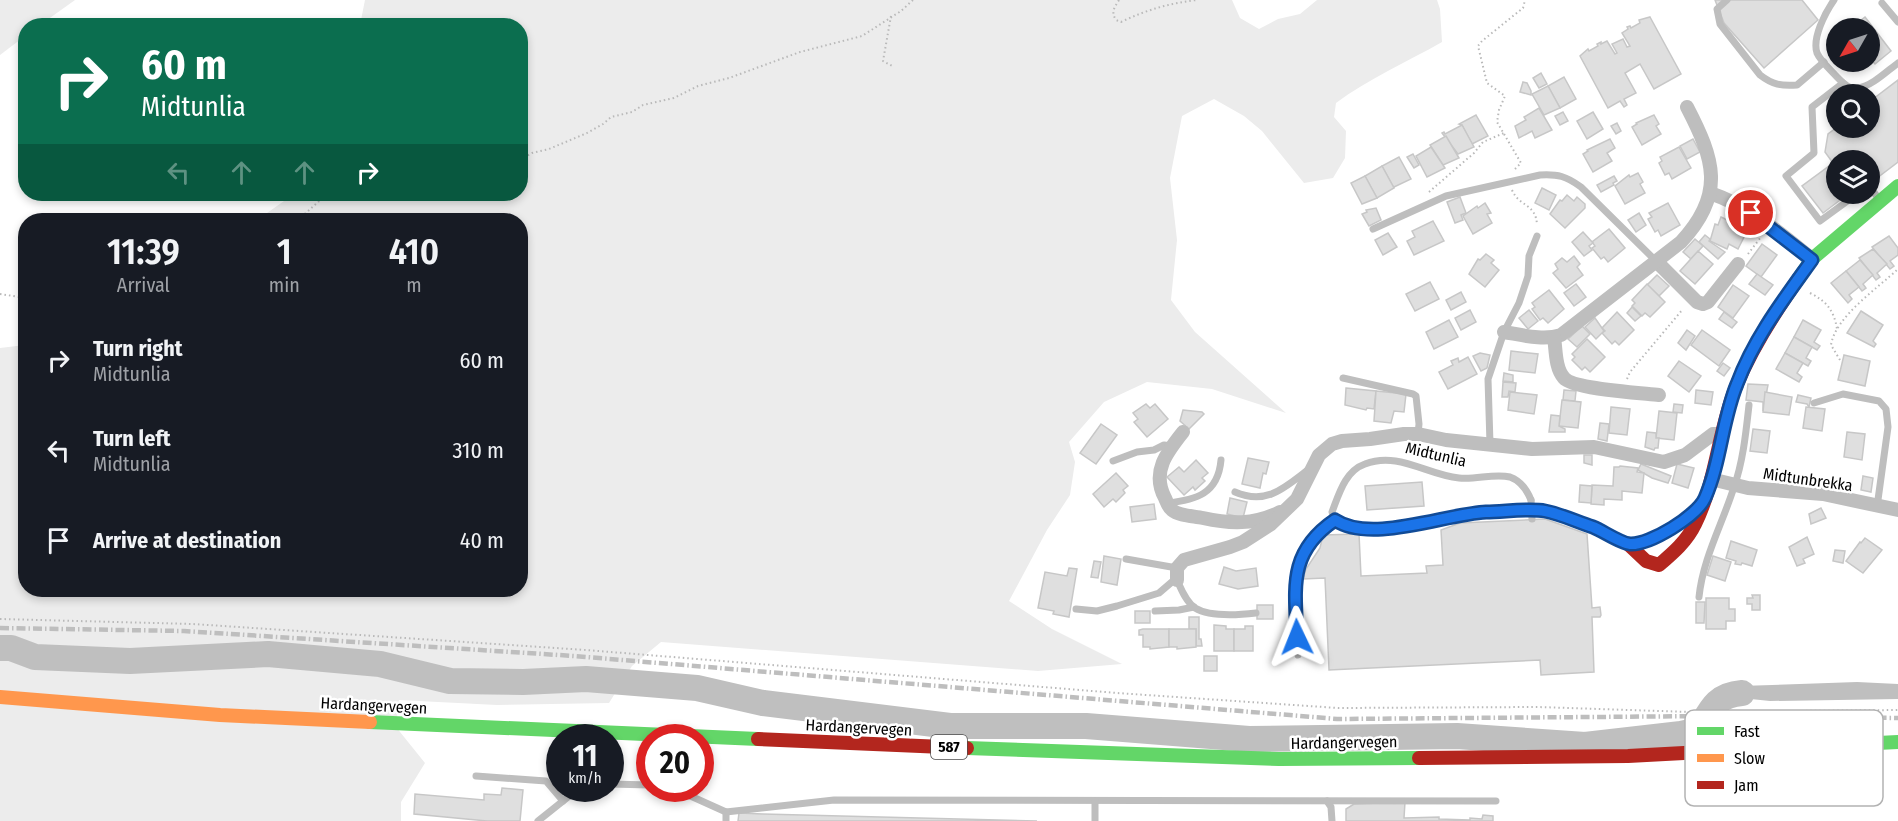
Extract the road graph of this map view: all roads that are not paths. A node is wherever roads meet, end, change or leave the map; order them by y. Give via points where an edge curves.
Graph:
1 (1727, 0) edge
2 (1834, 0) edge
3 (1882, 3) dead end
4 (1898, 22) edge
5 (1824, 62) junction
6 (1898, 63) edge
7 (1842, 83) junction
8 (1687, 107) dead end
9 (1898, 186) edge
10 (1710, 193) junction
11 (1880, 201) edge
12 (1843, 204) edge
13 (1877, 204) edge
14 (1373, 230) dead end
15 (1537, 236) dead end
16 (1812, 260) junction
17 (1656, 261) junction
18 (1738, 264) road end
19 (1504, 332) junction
20 (1554, 338) junction
21 (1343, 378) dead end
22 (1659, 394) dead end
23 (1814, 404) dead end
24 (1749, 405) dead end
25 (1183, 432) dead end
26 (1722, 434) junction
27 (1418, 435) junction
28 (1490, 444) junction
29 (1172, 446) junction
30 (1221, 460) dead end
31 (1113, 461) dead end
32 (1313, 465) junction
33 (1711, 479) junction
34 (1736, 484) junction
35 (1235, 492) dead end
36 (1705, 499) junction
37 (1167, 503) junction
38 (1877, 507) junction
39 (1290, 508) junction
40 (1898, 510) edge
41 (1532, 519) dead end
42 (1335, 520) junction
43 (1628, 544) junction
44 (1126, 559) dead end
45 (1177, 574) junction
46 (1699, 597) dead end
47 (1194, 607) junction
48 (1076, 609) dead end
49 (1155, 611) dead end
50 (1256, 613) dead end
51 (1298, 655) dead end
52 (0, 697) edge
53 (636, 736) edge
54 (714, 738) edge
55 (1898, 742) edge
56 (1883, 743) edge
57 (1685, 753) edge
58 (476, 776) dead end
59 (546, 781) edge
60 (1095, 801) junction
61 (1327, 801) junction
62 (1496, 801) dead end
63 (562, 802) edge
64 (704, 802) edge
65 (726, 812) junction
66 (538, 821) edge
67 (726, 821) edge
68 (1095, 821) edge
69 (1332, 821) edge

1 - 5 lane via 1717,9 1720,24 1768,82 1777,86 1797,85
2 - 5 lane via 1816,44
3 - 4 lane
5 - 7 lane
6 - 7 lane via 1865,86 1856,89
7 - 12 lane via 1812,107 1814,153 1786,176 1820,221
8 - 10 street via 1708,149
9 - 11 main road
10 - 16 street via 1770,225
10 - 17 street via 1688,235
13 - 16 main road
14 - 17 lane via 1446,196 1540,175 1564,175
15 - 19 lane, Midtunlia via 1519,303
16 - 26 main road via 1746,362
17 - 18 street via 1703,304
17 - 20 street
19 - 20 street
19 - 28 lane, Midtunlia via 1488,379
20 - 22 street via 1559,371 1569,382
21 - 27 lane, Midtunlia via 1416,396
23 - 38 lane via 1843,394 1879,401 1886,409 1888,427
24 - 34 lane
25 - 29 street
26 - 28 street, Midtunlia via 1713,434 1685,455 1664,462 1594,447 1532,449
26 - 33 main road
27 - 28 street, Midtunlia
27 - 32 street, Midtunlia via 1342,441 1326,448
29 - 31 lane
29 - 37 street via 1159,472
30 - 37 lane via 1220,470 1202,495
32 - 35 lane, Midtunlia via 1272,495 1244,496
32 - 39 street, Midtunlia
33 - 34 street, Midtunbrekka
33 - 36 main road
34 - 38 street, Midtunbrekka via 1823,494
34 - 46 lane via 1707,555
36 - 43 lane via 1670,531
36 - 43 main road via 1687,539 1662,563 1647,561
37 - 39 street via 1174,511 1227,523 1258,520
38 - 40 street, Midtunbrekka
39 - 45 street, Midtunlia via 1243,542 1184,560
41 - 42 lane, Midtunlia, bridge via 1531,500 1523,486 1508,477 1456,478 1402,462 1372,462 1363,464 1341,488 1332,512
42 - 43 lane via 1371,528 1410,526 1462,514 1544,511 1596,528
42 - 51 lane via 1309,544 1297,570
44 - 45 lane
45 - 47 lane
45 - 48 lane, Midtunlia via 1159,593 1097,611
47 - 49 lane
47 - 50 lane via 1214,613
52 - 53 main road, Hardangervegen / 587 via 220,715
54 - 57 main road, Hardangervegen / 587 via 1103,754 1349,759
55 - 56 main road, Hardangervegen / 587
58 - 59 lane
60 - 61 lane
60 - 65 lane via 834,800
60 - 68 lane
61 - 62 lane
61 - 69 lane
63 - 66 lane
64 - 65 lane
65 - 67 lane

